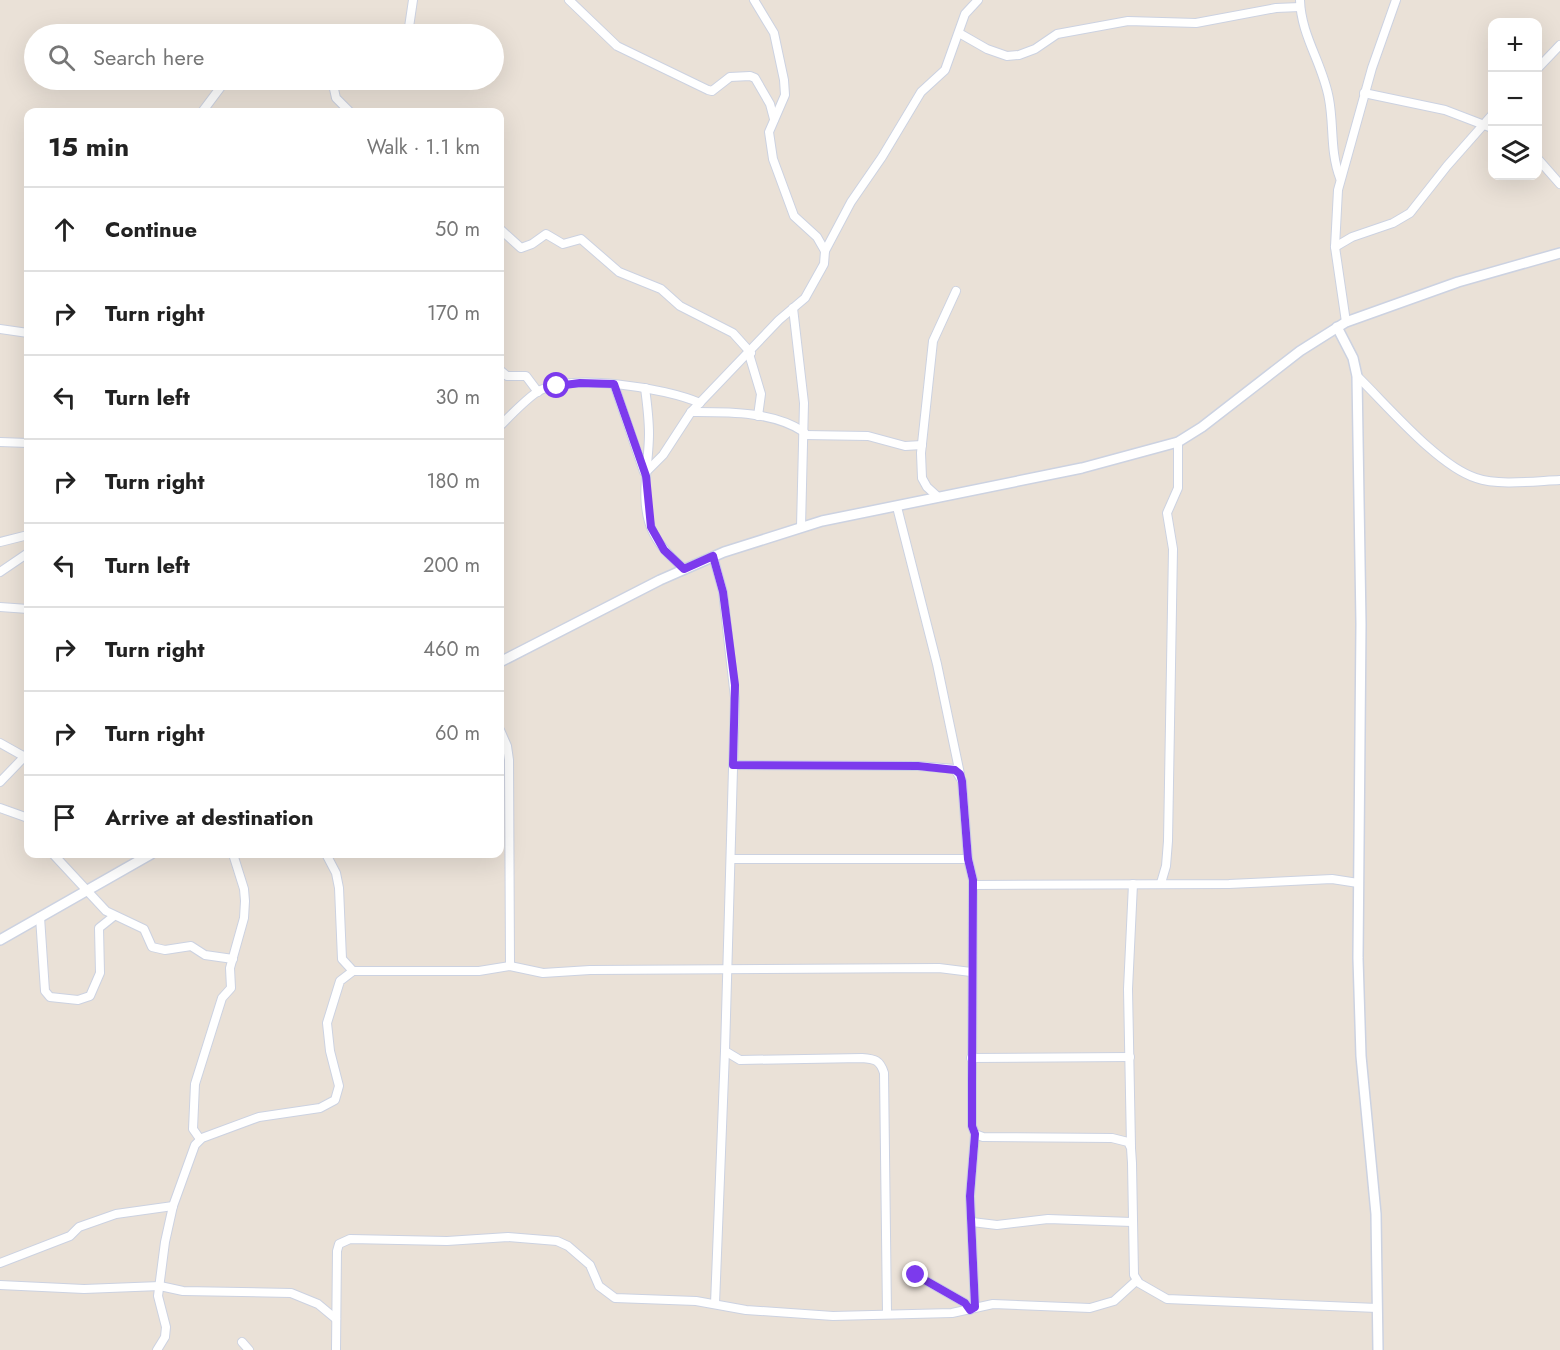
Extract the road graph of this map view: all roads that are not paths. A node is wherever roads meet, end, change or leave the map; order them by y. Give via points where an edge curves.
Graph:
1 (413, 0) edge
2 (569, 0) edge
3 (754, 0) edge
4 (978, 0) edge
5 (1396, 0) edge
6 (1300, 4) edge
7 (409, 24) edge
8 (959, 33) junction
9 (1560, 45) edge
10 (1542, 64) edge
11 (218, 90) edge
12 (334, 90) edge
13 (1365, 93) junction
14 (205, 108) edge
15 (346, 108) edge
16 (774, 119) junction
17 (1488, 126) edge
18 (1488, 127) edge
19 (1542, 164) edge
20 (1340, 180) junction
21 (1560, 184) edge
22 (504, 233) edge
23 (1335, 247) junction
24 (825, 251) junction
25 (1560, 253) edge
26 (956, 291) dead end
27 (793, 308) junction
28 (1342, 325) junction
29 (0, 329) edge
30 (24, 332) edge
31 (750, 353) junction
32 (504, 373) edge
33 (1357, 376) junction
34 (614, 384) junction
35 (645, 388) junction
36 (538, 392) junction
37 (700, 403) junction
38 (691, 412) junction
39 (758, 416) junction
40 (504, 422) edge
41 (804, 434) junction
42 (0, 442) edge
43 (1178, 442) junction
44 (24, 443) edge
45 (922, 445) junction
46 (646, 474) junction
47 (1560, 480) edge
48 (938, 497) junction
49 (897, 507) junction
50 (801, 527) junction
51 (24, 537) edge
52 (0, 542) edge
53 (24, 556) edge
54 (713, 556) junction
55 (684, 569) junction
56 (0, 572) edge
57 (0, 607) edge
58 (24, 609) edge
59 (504, 660) edge
60 (504, 739) edge
61 (0, 743) edge
62 (24, 754) edge
63 (24, 758) edge
64 (733, 765) junction
65 (960, 774) junction
66 (0, 782) edge
67 (0, 808) edge
68 (24, 817) edge
69 (57, 858) edge
70 (135, 858) edge
71 (234, 858) edge
72 (328, 858) edge
73 (968, 859) junction
74 (732, 860) junction
75 (1358, 882) junction
76 (1161, 883) junction
77 (1133, 884) junction
78 (973, 885) junction
79 (87, 889) junction
80 (114, 916) junction
81 (40, 917) junction
82 (0, 940) edge
83 (233, 959) junction
84 (510, 966) junction
85 (728, 970) junction
86 (353, 971) junction
87 (971, 972) junction
88 (724, 1051) junction
89 (1130, 1057) junction
90 (971, 1059) junction
91 (975, 1134) junction
92 (200, 1139) junction
93 (1131, 1148) junction
94 (173, 1206) junction
95 (972, 1222) junction
96 (1132, 1222) junction
97 (0, 1263) edge
98 (916, 1275) dead end
99 (1136, 1281) junction
100 (0, 1285) edge
101 (160, 1286) junction
102 (715, 1304) junction
103 (973, 1308) junction
104 (1377, 1308) junction
105 (887, 1314) junction
106 (336, 1319) junction
107 (242, 1342) dead end
108 (157, 1350) edge
109 (249, 1350) edge
110 (336, 1350) edge
111 (1378, 1350) edge

1 - 7 street
2 - 16 street via 617,46 708,90 730,77 754,78
3 - 16 street via 774,33 784,80 785,95
4 - 8 street via 965,14
5 - 13 street
6 - 8 street via 1196,23 1128,21 1057,34 1019,56 987,49
6 - 20 street via 1302,24 1329,99 1334,160
8 - 24 street via 945,70 921,92 851,202
9 - 10 street
11 - 14 street
12 - 15 street
13 - 17 street via 1445,110
13 - 20 street
16 - 24 street via 769,145 794,216 817,237
18 - 23 street via 1410,213
19 - 21 street
20 - 23 street via 1335,206
22 - 31 street via 521,248 546,234 563,244 581,239 619,272 660,289 680,306 733,333
23 - 28 street
24 - 27 street via 824,264 813,286
25 - 28 street via 1458,282
26 - 45 street via 933,341
27 - 31 street
27 - 41 street via 802,375
28 - 33 street
28 - 43 street via 1300,351
29 - 30 street
31 - 37 street
31 - 39 street via 761,394
32 - 36 street via 526,376
33 - 47 street via 1412,434 1467,474 1491,480
33 - 75 street via 1361,624
34 - 35 street
34 - 36 street via 580,383
34 - 46 street
35 - 37 street
35 - 46 street via 649,433
36 - 40 street
37 - 38 street
38 - 39 street
38 - 46 street
39 - 41 street via 789,424
41 - 45 street via 868,436 904,446
41 - 50 street
42 - 44 street
43 - 48 street via 1082,468
43 - 76 street via 1178,488 1167,513 1173,549 1168,841
45 - 48 street via 922,478
46 - 55 street via 651,527 664,550
48 - 49 street
49 - 50 street
49 - 65 street
50 - 54 street
51 - 52 street
53 - 56 street
54 - 55 street
54 - 64 street via 723,592 735,685
55 - 59 street
57 - 58 street
60 - 84 street via 509,760
61 - 62 street
63 - 66 street
64 - 65 street via 918,766
64 - 74 street
65 - 73 street
67 - 68 street
69 - 79 street
70 - 79 street
71 - 83 street via 245,901
72 - 86 street via 339,888 342,958
73 - 74 street
73 - 78 street
74 - 85 street
75 - 76 street via 1332,879
75 - 104 street via 1361,1056 1376,1214
76 - 77 street
77 - 78 street
77 - 89 street
78 - 87 street
79 - 80 street via 95,902
79 - 81 street
80 - 81 street via 99,928 98,981 90,996 78,1000 50,997 45,991
80 - 83 street via 144,929 156,948 191,946 205,955
81 - 82 street
83 - 92 street via 231,988 222,998 195,1084 193,1129
84 - 85 street via 543,973
84 - 86 street via 479,971
85 - 87 street via 939,968
85 - 88 street
86 - 92 street via 340,981 327,1023 339,1086 335,1100 320,1108 260,1117
87 - 90 street
88 - 102 street
88 - 105 street via 740,1060 862,1058 876,1059 882,1064
89 - 90 street
89 - 93 street
90 - 91 street
91 - 93 street via 1112,1138 1128,1142
91 - 95 street
92 - 94 street via 193,1148
93 - 96 street
94 - 97 street via 116,1214
94 - 101 street via 160,1265
95 - 96 street
95 - 103 street
96 - 99 street
98 - 103 street
99 - 103 street via 1114,1301 1090,1308 1017,1303
99 - 104 street via 1174,1301
100 - 101 street via 84,1289
101 - 106 street via 183,1291 291,1293 318,1304
101 - 108 street via 158,1296 166,1327
102 - 105 street via 833,1316
102 - 106 street via 615,1298 599,1286 590,1265 557,1241 508,1237 447,1241 350,1239 339,1244 337,1251
103 - 105 street via 952,1313
104 - 111 street
106 - 110 street
107 - 109 street

